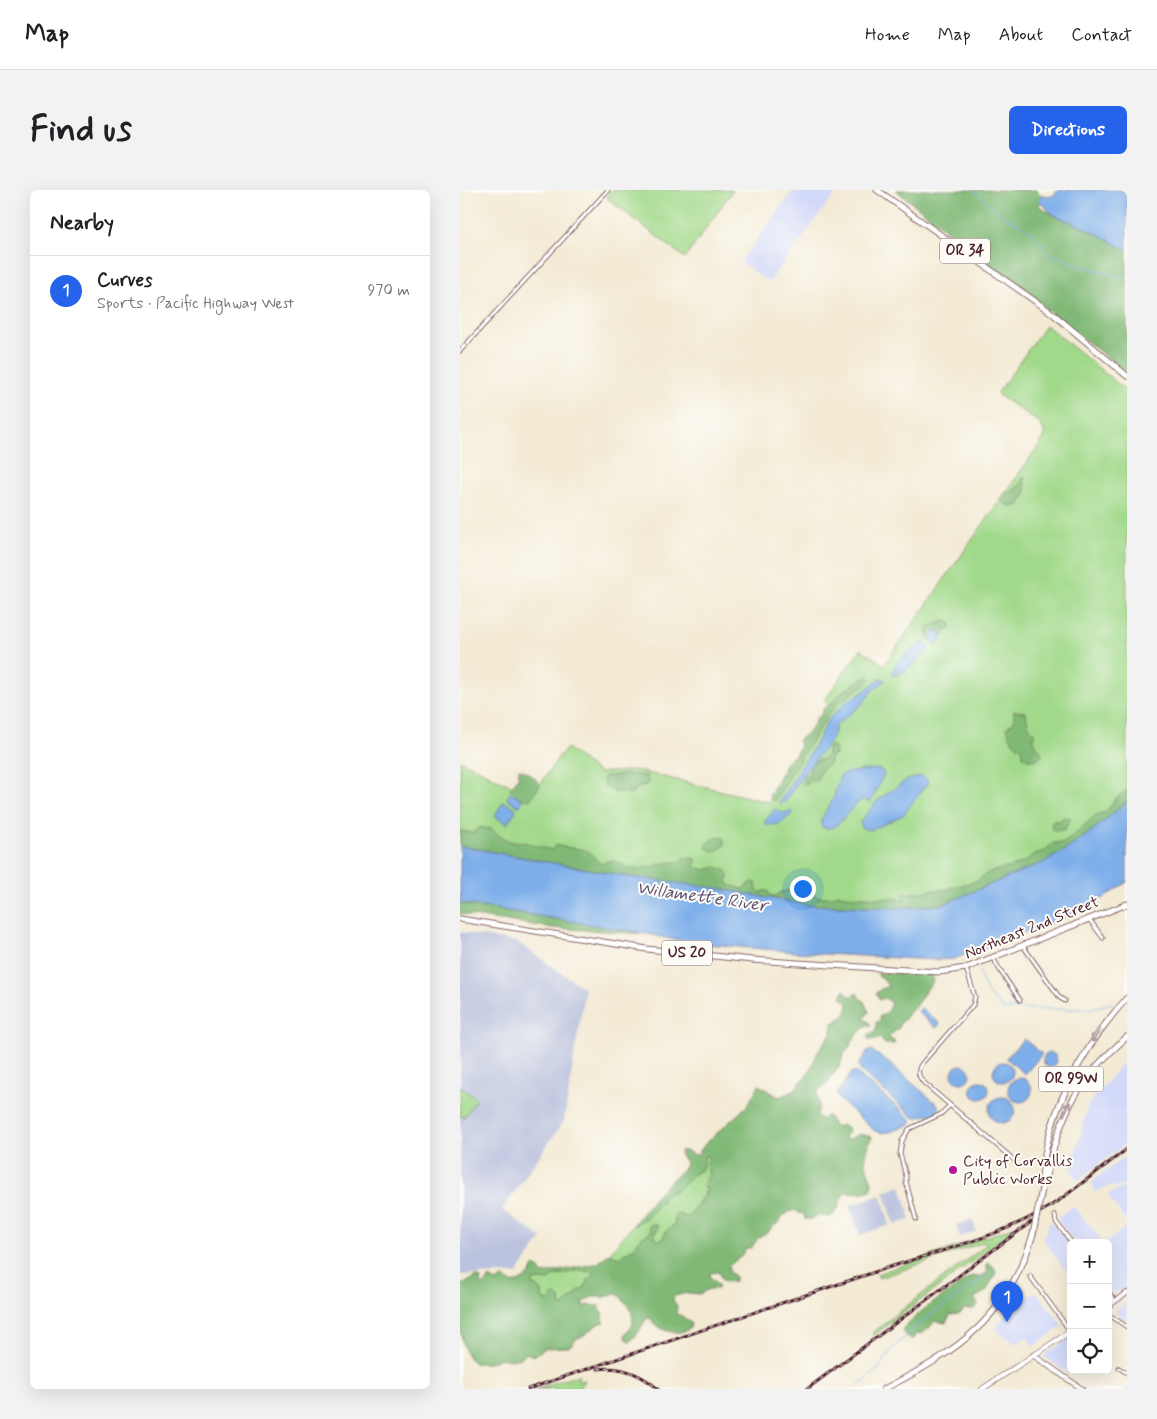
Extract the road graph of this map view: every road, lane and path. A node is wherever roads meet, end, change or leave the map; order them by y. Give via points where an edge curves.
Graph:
1 (608, 190) edge
2 (877, 190) edge
3 (460, 351) edge
4 (1127, 376) edge
5 (1127, 904) edge
6 (460, 919) edge
7 (1089, 919) junction
8 (1102, 938) dead end
9 (1023, 946) junction
10 (993, 958) junction
11 (966, 968) junction
12 (1127, 998) edge
13 (1020, 1000) dead end
14 (1065, 1001) dead end
15 (1127, 1037) edge
16 (950, 1106) junction
17 (1014, 1160) dead end
18 (1042, 1189) junction
19 (1055, 1216) dead end
20 (916, 1220) dead end
21 (1069, 1239) edge
22 (1030, 1276) dead end
23 (1127, 1294) edge
24 (1112, 1297) edge
25 (1115, 1301) junction
26 (1112, 1303) edge
27 (1112, 1317) edge
28 (1127, 1327) edge
29 (1069, 1329) edge
30 (1067, 1333) edge
31 (1033, 1355) junction
32 (1119, 1368) dead end
33 (1127, 1373) edge
34 (884, 1389) edge
35 (982, 1389) edge
36 (1082, 1389) edge

1 - 3 street
2 - 4 highway, OR 34 via 1052,313
5 - 7 highway, Northeast 2nd Street / US 20
6 - 11 highway, Northeast 2nd Street / US 20 via 647,949 752,960 916,971
7 - 8 street
7 - 9 highway, Northeast 2nd Street / US 20
9 - 10 highway, Northeast 2nd Street / US 20
9 - 14 street
10 - 11 highway, Northeast 2nd Street / US 20
10 - 13 street
11 - 16 street via 975,997 973,1006 918,1071 923,1082
12 -> 18 highway, OR 99W via 1089,1046 1067,1088 1047,1150
18 -> 15 highway, OR 99W via 1058,1130 1073,1098 1099,1062
16 - 17 street
16 - 20 street via 941,1114 909,1129 902,1141 900,1154
18 - 34 highway, OR 99W, bridge via 1033,1234 1006,1295 964,1341
19 - 21 street
22 - 29 street
23 - 25 main road
24 - 25 street
25 - 26 main road
27 - 28 street
30 - 31 main road
31 - 35 main road
31 - 36 main road
32 - 33 street

